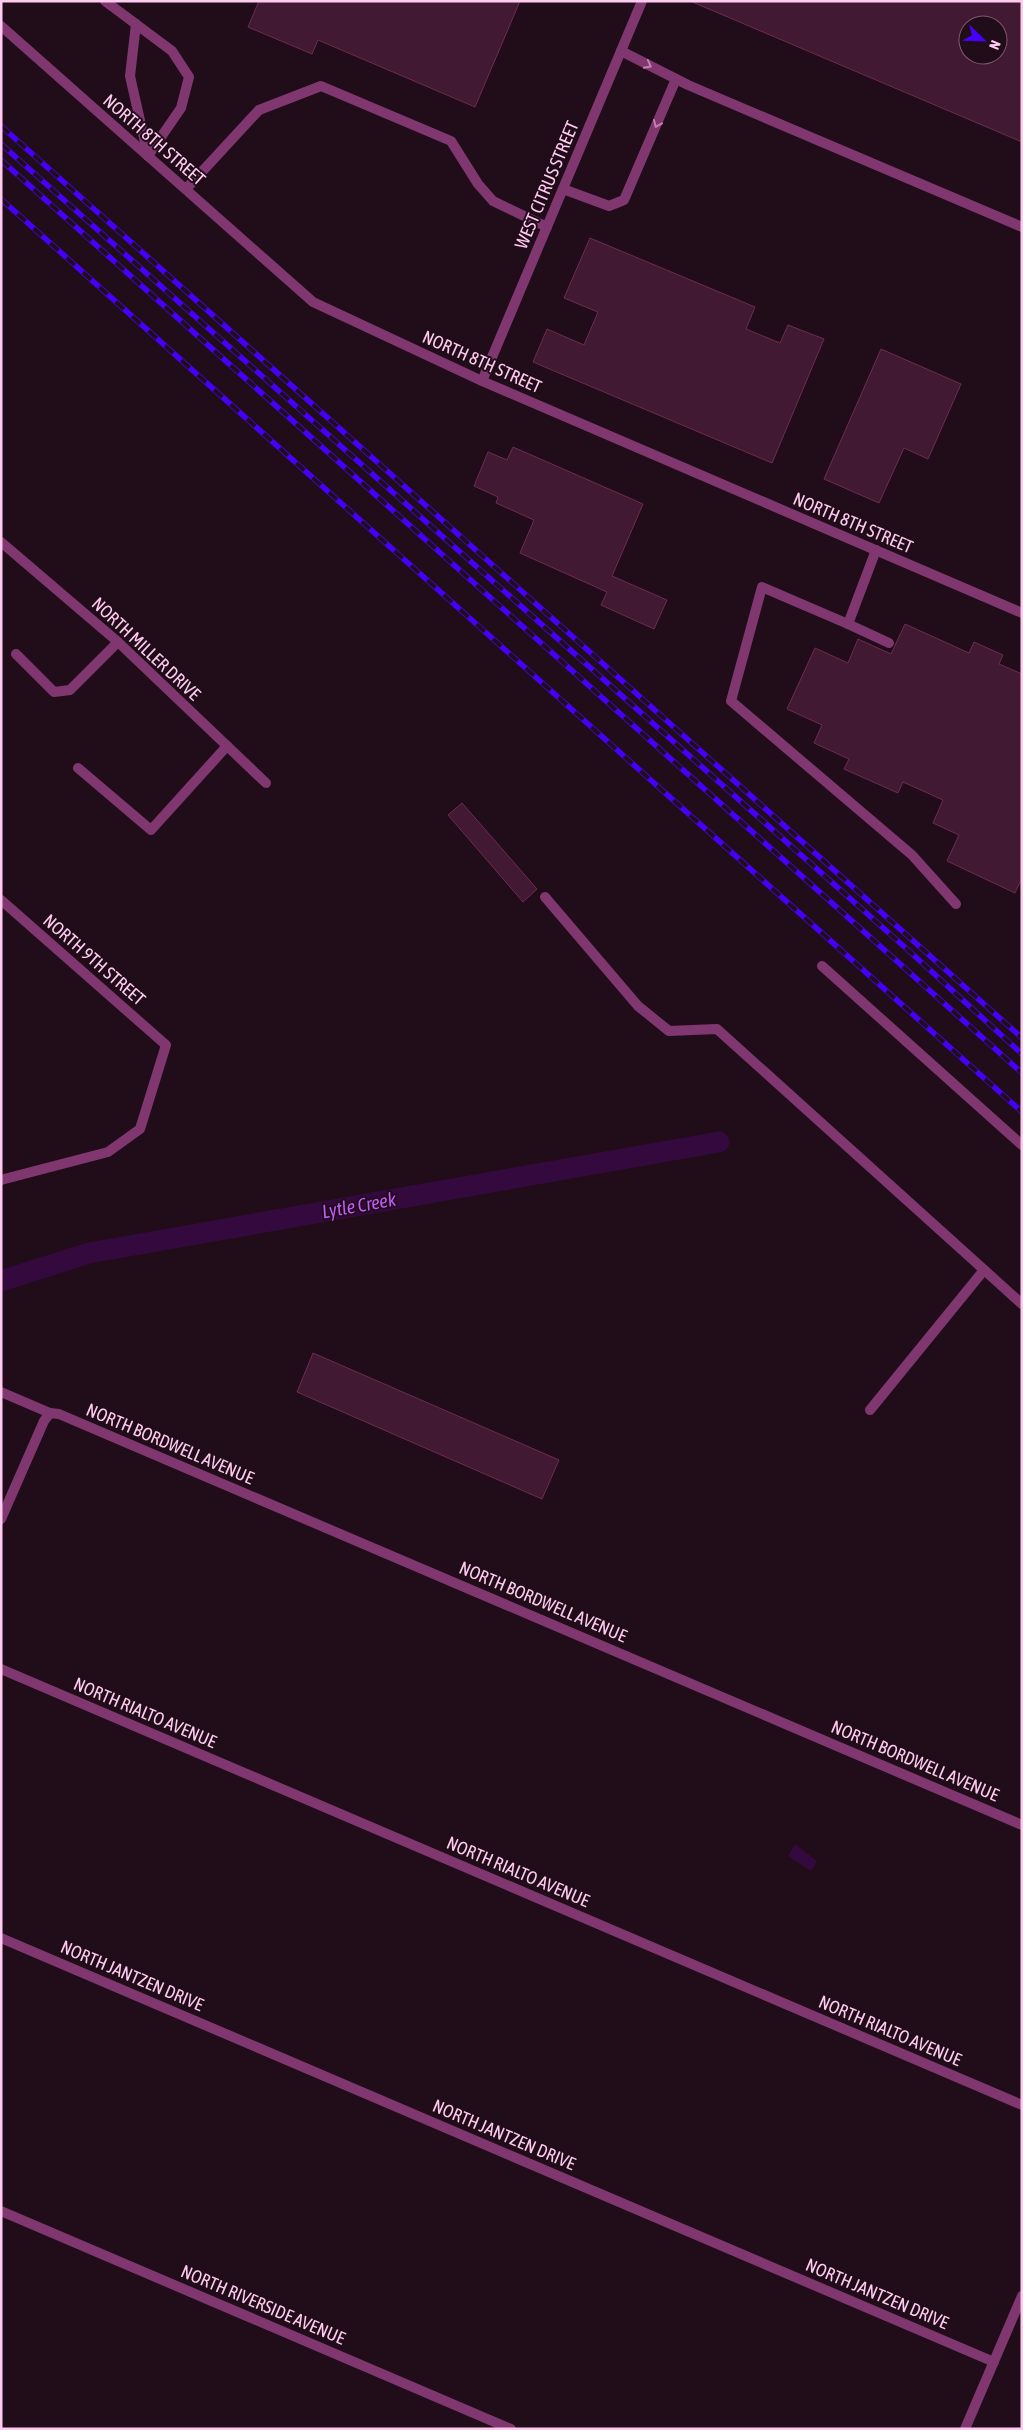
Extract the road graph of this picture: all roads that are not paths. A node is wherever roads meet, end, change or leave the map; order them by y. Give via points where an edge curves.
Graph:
1 (105, 1) edge
2 (642, 1) edge
3 (136, 24) junction
4 (1, 26) edge
5 (621, 51) junction
6 (676, 79) junction
7 (148, 156) junction
8 (186, 189) junction
9 (563, 189) junction
10 (547, 227) junction
11 (1022, 227) edge
12 (482, 381) junction
13 (1, 542) edge
14 (876, 550) junction
15 (1022, 613) edge
16 (848, 624) junction
17 (118, 642) junction
18 (889, 643) dead end
19 (16, 654) dead end
20 (227, 746) junction
21 (78, 768) dead end
22 (266, 784) dead end
23 (545, 897) dead end
24 (1, 900) edge
25 (956, 904) dead end
26 (822, 966) dead end
27 (1022, 1145) edge
28 (1, 1180) edge
29 (984, 1270) junction
30 (1022, 1304) edge
31 (1, 1392) edge
32 (870, 1410) dead end
33 (50, 1413) junction
34 (1, 1519) edge
35 (1, 1669) edge
36 (1022, 1825) edge
37 (1, 1938) edge
38 (1022, 2105) edge
39 (1, 2211) edge
40 (1022, 2296) edge
41 (994, 2362) junction
42 (511, 2429) edge
43 (965, 2429) edge

1 - 3 street
2 - 5 street, WEST CITRUS STREET
3 - 7 street via 130,76
3 - 7 street via 172,51 189,77 180,108
4 - 7 street, NORTH 8TH STREET
5 -> 6 street
5 - 9 street, WEST CITRUS STREET
6 -> 9 street via 624,200 609,206
6 - 11 street
7 - 8 street, NORTH 8TH STREET
8 - 10 street via 259,110 321,86 451,141 493,202
8 - 12 street, NORTH 8TH STREET via 313,302
9 - 10 street, WEST CITRUS STREET
10 - 12 street, WEST CITRUS STREET
12 - 14 street, NORTH 8TH STREET
13 - 17 street, NORTH MILLER DRIVE
14 - 15 street, NORTH 8TH STREET
14 - 16 street
16 - 18 street
16 - 25 street via 762,587 731,701 912,855
17 - 19 street via 70,690 54,692
17 - 20 street, NORTH MILLER DRIVE
20 - 21 street via 151,830
20 - 22 street, NORTH MILLER DRIVE
23 - 29 street via 638,1006 669,1031 717,1029
24 - 28 street, NORTH 9TH STREET via 166,1045 140,1129 108,1152
26 - 27 street
29 - 30 street
29 - 32 street
31 - 33 street, NORTH BORDWELL AVENUE
33 - 34 street
33 - 36 street, NORTH BORDWELL AVENUE via 59,1414
35 - 38 street, NORTH RIALTO AVENUE
37 - 41 street, NORTH JANTZEN DRIVE
39 - 42 street, NORTH RIVERSIDE AVENUE
40 - 41 street
41 - 43 street

